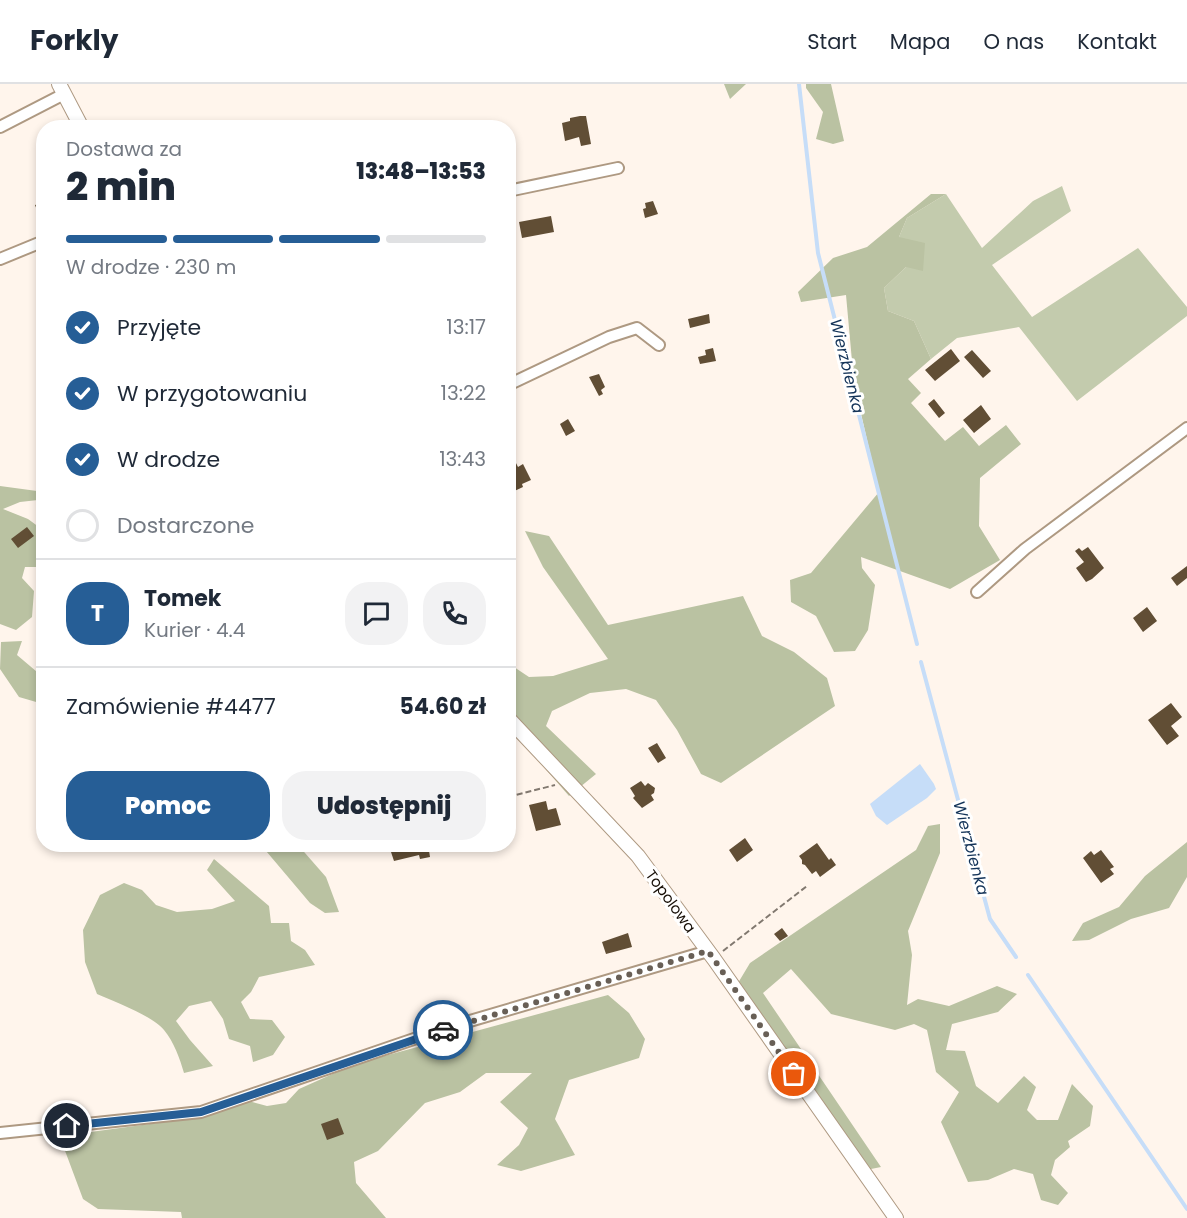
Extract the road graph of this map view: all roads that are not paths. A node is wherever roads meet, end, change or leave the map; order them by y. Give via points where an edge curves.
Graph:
1 (62, 89) edge
2 (78, 120) edge
3 (0, 127) edge
4 (618, 168) dead end
5 (516, 189) edge
6 (36, 244) edge
7 (0, 259) edge
8 (659, 345) dead end
9 (516, 381) edge
10 (1187, 428) edge
11 (977, 592) dead end
12 (516, 727) edge
13 (711, 955) junction
14 (0, 1133) edge
15 (896, 1218) edge

1 - 2 street
1 - 3 street
4 - 5 street
6 - 7 street
8 - 9 street via 637,328
10 - 11 street via 1025,549
12 - 13 street, Topolowa via 638,856
13 - 14 street via 446,1028 201,1112
13 - 15 street, Topolowa

